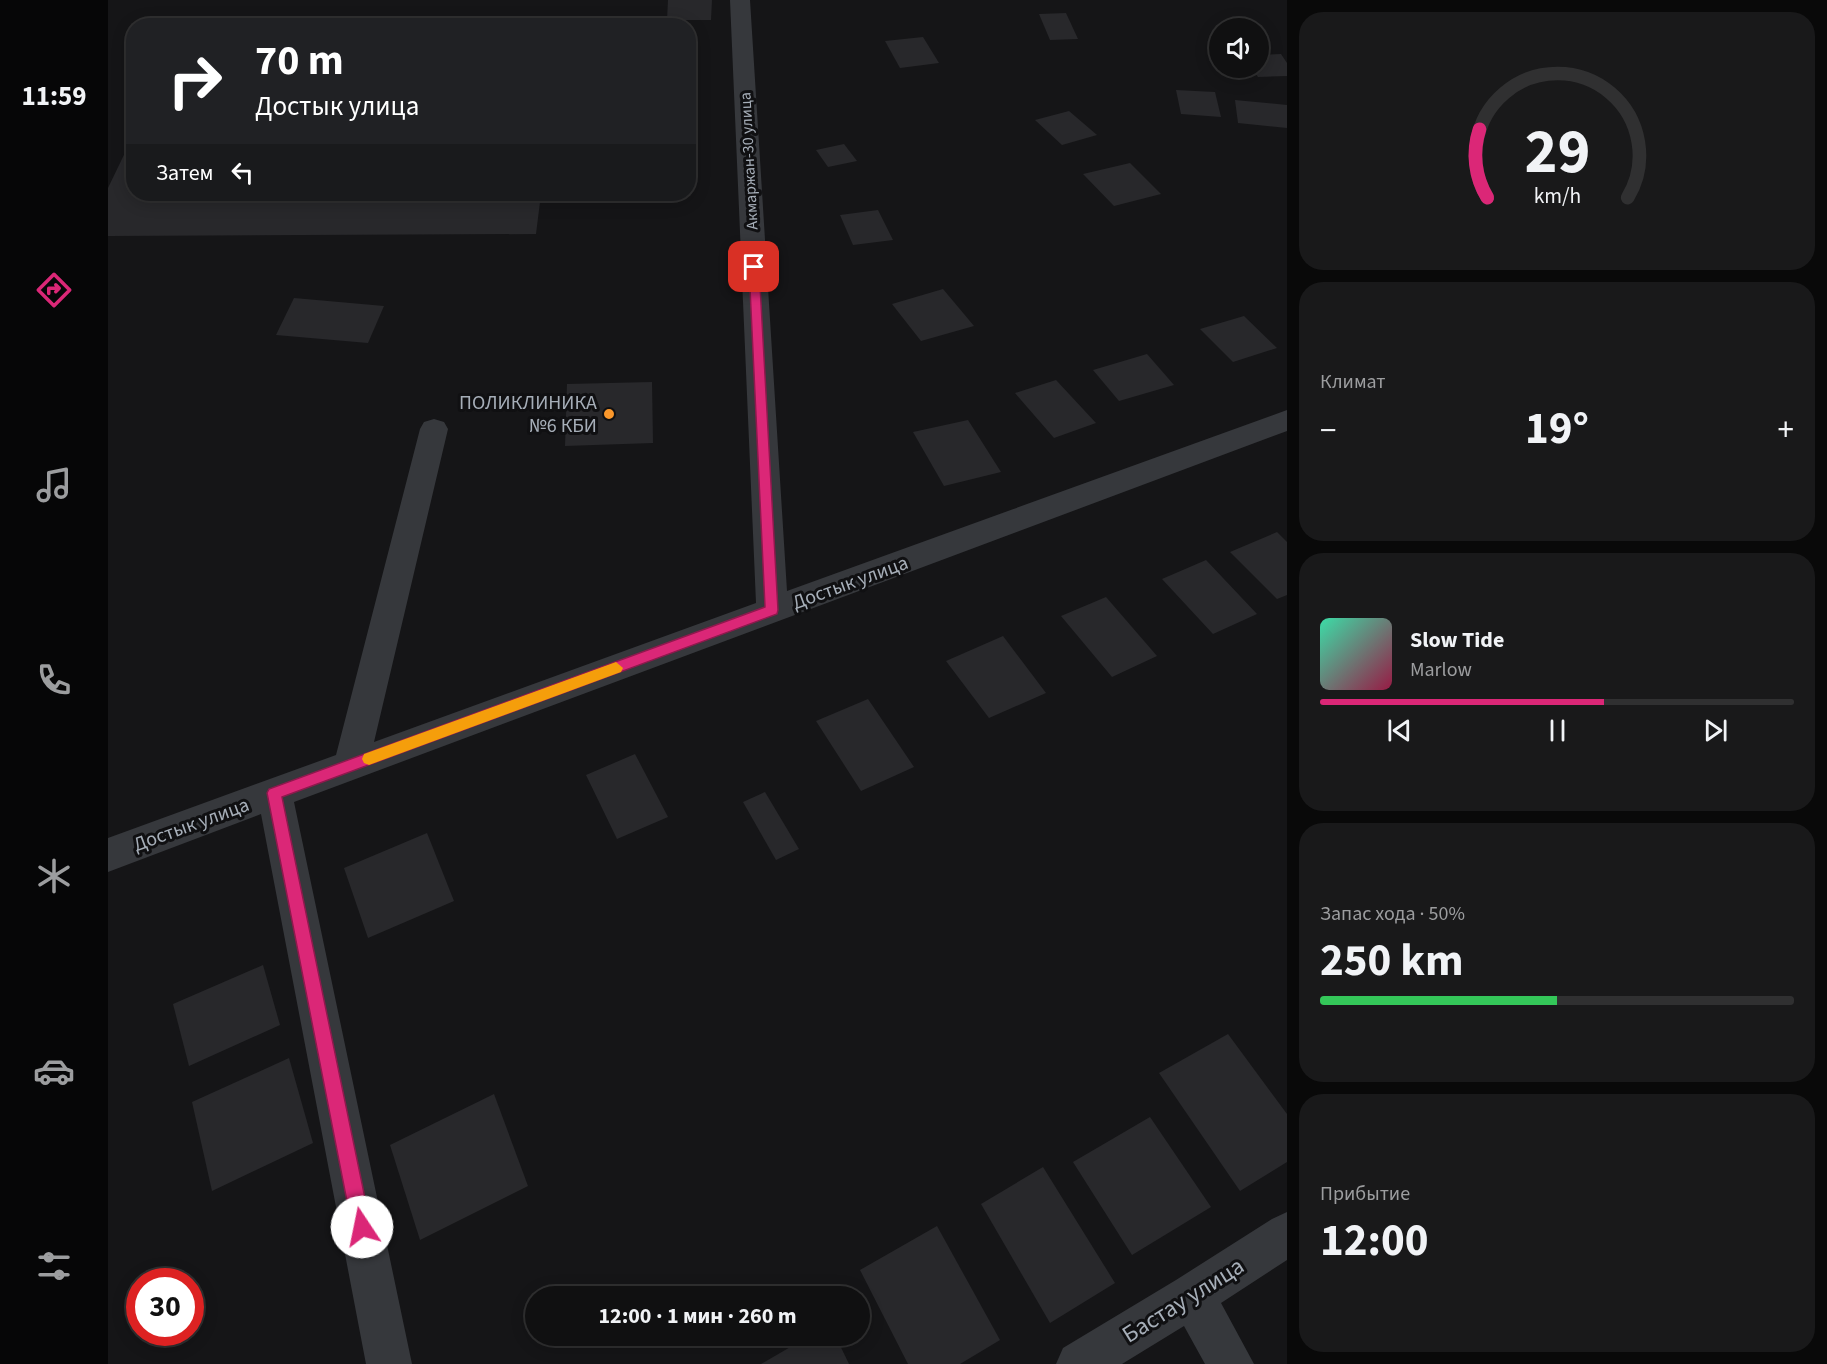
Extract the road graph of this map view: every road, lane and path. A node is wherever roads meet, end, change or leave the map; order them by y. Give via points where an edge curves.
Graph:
1 (740, 0) edge
2 (1287, 420) edge
3 (434, 429) dead end
4 (772, 610) junction
5 (351, 765) junction
6 (274, 793) junction
7 (108, 855) edge
8 (1287, 1234) edge
9 (1192, 1296) junction
10 (389, 1364) edge
11 (1079, 1364) edge
12 (1231, 1364) edge

1 - 4 street, Акмаржан-30 улица
2 - 4 street, Достык улица
3 - 5 street
4 - 5 street, Достык улица
5 - 6 street, Достык улица
6 - 7 street, Достык улица
6 - 10 street
8 - 9 street, Бастау улица
9 - 11 street, Бастау улица
9 - 12 street

